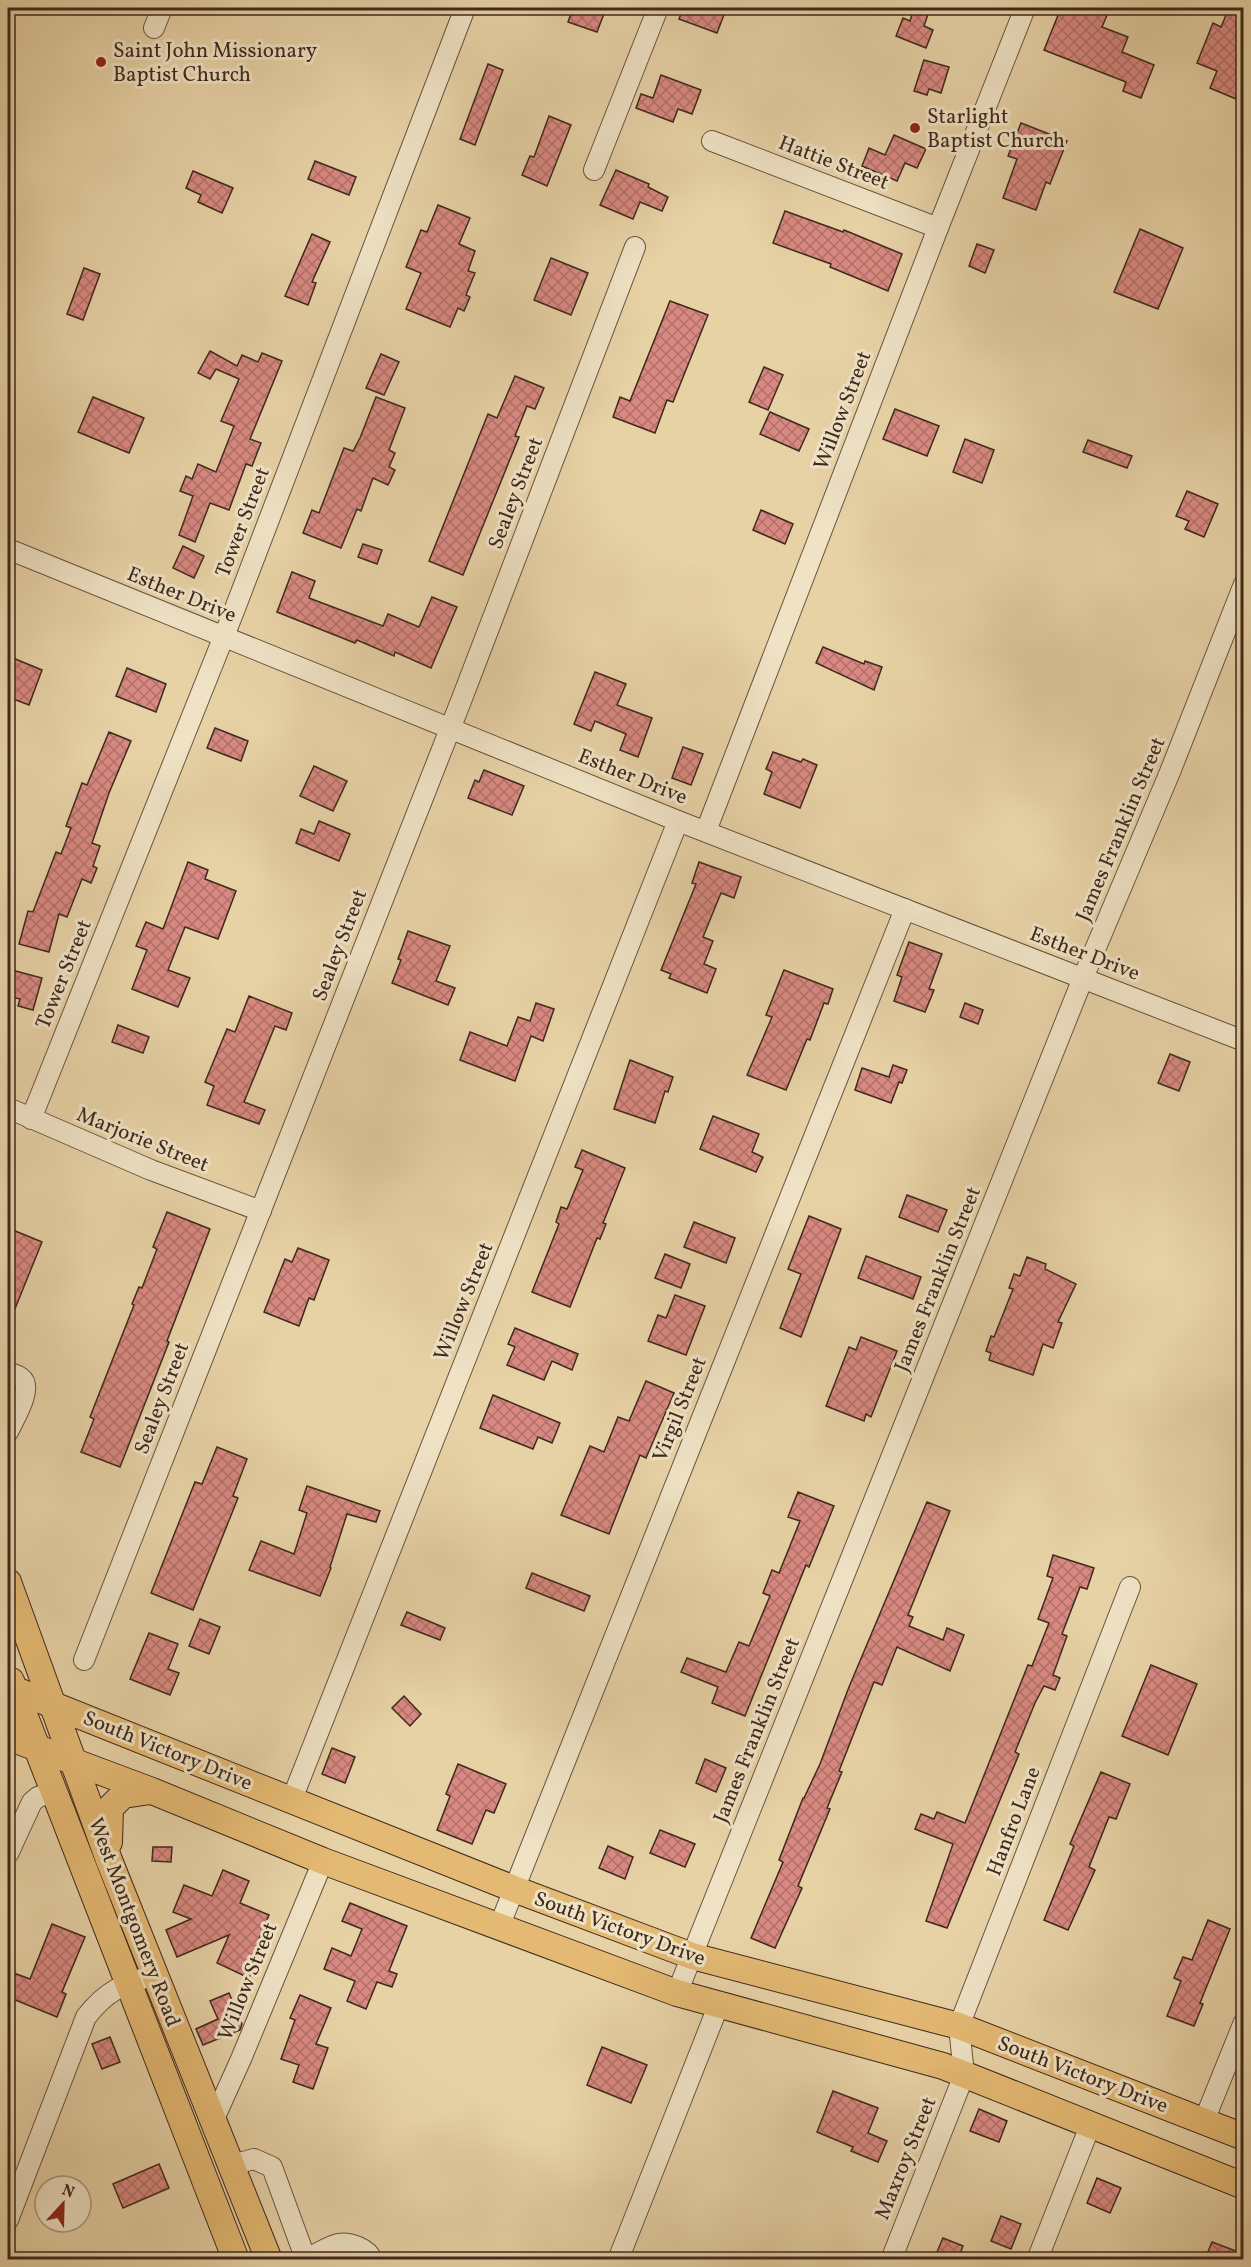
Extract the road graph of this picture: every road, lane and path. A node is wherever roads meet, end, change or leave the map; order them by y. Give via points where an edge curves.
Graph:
1 (162, 8) edge
2 (465, 8) edge
3 (658, 8) edge
4 (1025, 8) edge
5 (154, 28) dead end
6 (712, 141) dead end
7 (594, 170) dead end
8 (938, 228) junction
9 (635, 247) dead end
10 (8, 549) edge
11 (1244, 584) edge
12 (224, 637) junction
13 (450, 728) junction
14 (678, 821) junction
15 (706, 831) junction
16 (905, 909) junction
17 (1083, 978) junction
18 (1244, 1041) edge
19 (8, 1108) edge
20 (31, 1119) junction
21 (261, 1211) junction
22 (8, 1372) edge
23 (8, 1432) edge
24 (8, 1582) edge
25 (1130, 1587) dead end
26 (84, 1660) dead end
27 (10, 1683) edge
28 (53, 1704) junction
29 (8, 1737) edge
30 (38, 1750) junction
31 (75, 1763) junction
32 (152, 1791) junction
33 (53, 1792) junction
34 (292, 1799) junction
35 (8, 1854) edge
36 (109, 1860) junction
37 (323, 1861) junction
38 (514, 1889) junction
39 (499, 1927) junction
40 (692, 1956) junction
41 (155, 1975) junction
42 (129, 1982) junction
43 (677, 1993) junction
44 (719, 2004) junction
45 (1244, 2022) edge
46 (959, 2026) junction
47 (964, 2075) junction
48 (214, 2119) junction
49 (1204, 2121) junction
50 (1090, 2126) junction
51 (1244, 2136) edge
52 (232, 2165) junction
53 (1244, 2186) edge
54 (8, 2220) edge
55 (236, 2259) edge
56 (269, 2259) edge
57 (306, 2259) edge
58 (372, 2259) edge
59 (618, 2259) edge
60 (891, 2259) edge
61 (1037, 2259) edge

1 - 5 street
2 - 12 street, Tower Street
3 - 7 street
4 - 8 street, Willow Street
6 - 8 street, Hattie Street
8 - 15 street, Willow Street
9 - 13 street, Sealey Street
10 - 12 street, Esther Drive
11 - 17 street, James Franklin Street
12 - 13 street, Esther Drive
12 - 20 street, Tower Street
13 - 14 street, Esther Drive
13 - 21 street, Sealey Street
14 - 15 street, Esther Drive
14 - 34 street, Willow Street
15 - 16 street, Esther Drive
16 - 17 street, Esther Drive
16 - 38 street, Virgil Street
17 - 18 street, Esther Drive
17 - 40 street, James Franklin Street
19 - 20 street, Marjorie Street
20 - 21 street, Marjorie Street
21 - 26 street, Sealey Street
22 - 23 street via 22,1378 26,1385 25,1396
24 - 28 main road, West Montgomery Road
25 - 46 street, Hanfro Lane
27 - 28 main road, South Victory Drive
27 - 30 main road, West Montgomery Road
28 - 31 main road, West Montgomery Road
28 - 34 main road, South Victory Drive
29 - 30 main road, South Victory Drive
30 - 31 main road, South Victory Drive
30 - 33 main road, West Montgomery Road
31 - 32 main road, South Victory Drive
31 - 36 main road, West Montgomery Road
32 - 36 main road via 123,1795 110,1808
32 - 37 main road, South Victory Drive
33 - 35 street via 32,1802
33 - 42 main road, West Montgomery Road
34 - 38 main road, South Victory Drive
36 - 41 main road, West Montgomery Road
37 - 39 main road, South Victory Drive
37 - 48 street, Willow Street
38 - 39 street, Virgil Street
38 - 40 main road, South Victory Drive
39 - 43 main road, South Victory Drive
40 - 43 street, James Franklin Street
40 - 46 main road, South Victory Drive
41 - 42 street
41 - 48 main road, West Montgomery Road
42 - 54 street via 99,2001 86,2017
42 - 55 main road, West Montgomery Road
43 - 44 main road, South Victory Drive
44 - 47 main road, South Victory Drive
44 - 59 street
45 - 49 street
46 - 47 street, Hanfro Lane
46 - 49 main road, South Victory Drive
47 - 50 main road, South Victory Drive
47 - 60 street, Maxroy Street
48 - 52 main road, West Montgomery Road
49 - 51 main road, South Victory Drive
50 - 53 main road, South Victory Drive
50 - 61 street
52 - 56 main road, West Montgomery Road
52 - 57 street via 254,2159 272,2167
57 - 58 street via 339,2244 357,2246

